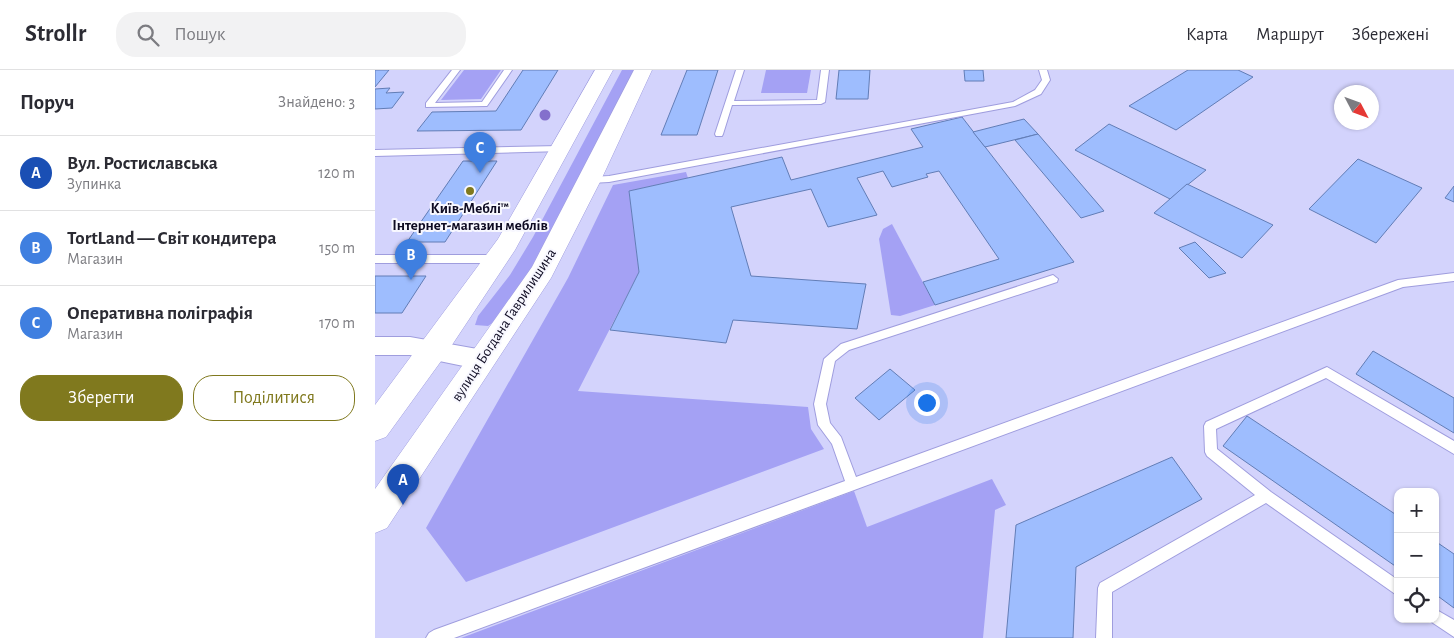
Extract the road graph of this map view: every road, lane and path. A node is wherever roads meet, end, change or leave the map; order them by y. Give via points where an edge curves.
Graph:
1 (456, 70) edge
2 (508, 70) edge
3 (604, 70) edge
4 (643, 70) edge
5 (740, 70) edge
6 (825, 70) edge
7 (1043, 70) edge
8 (729, 103) junction
9 (719, 134) dead end
10 (560, 149) junction
11 (375, 153) edge
12 (590, 180) junction
13 (375, 259) edge
14 (497, 260) junction
15 (1454, 277) edge
16 (1053, 279) dead end
17 (375, 346) edge
18 (434, 350) junction
19 (483, 360) junction
20 (375, 428) edge
21 (1454, 448) edge
22 (852, 484) junction
23 (1266, 496) junction
24 (375, 517) edge
25 (1394, 587) edge
26 (1439, 619) edge
27 (1454, 629) edge
28 (434, 638) edge
29 (1104, 638) edge

1 - 2 lane via 429,105 484,104
3 - 10 street
4 - 12 street, вулиця Богдана Гаврилишина
5 - 8 lane
6 - 8 lane via 821,102
7 - 12 lane via 1045,80 1038,92 1015,104
8 - 9 lane
10 - 11 lane
10 - 14 street
12 - 19 street, вулиця Богдана Гаврилишина via 542,272
13 - 14 lane
14 - 18 street
15 - 22 lane via 1401,283
16 - 22 lane via 845,347 829,359 820,404 823,425 837,442
17 - 18 street
18 - 19 street
18 - 20 street
19 - 24 street, вулиця Богдана Гаврилишина
21 - 23 lane via 1327,372 1210,426 1211,452
22 - 28 lane
23 - 25 lane
23 - 29 lane via 1105,588
26 - 27 lane

